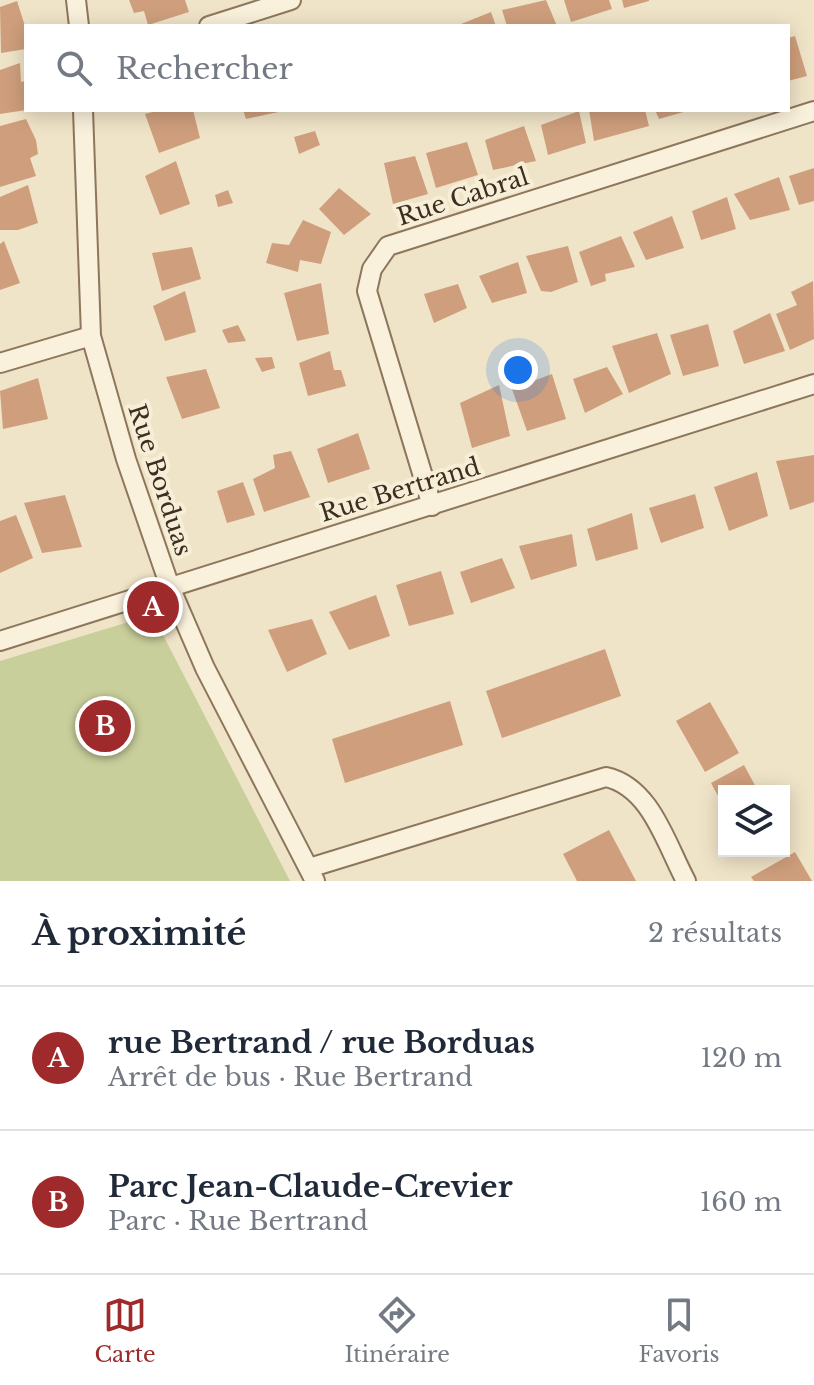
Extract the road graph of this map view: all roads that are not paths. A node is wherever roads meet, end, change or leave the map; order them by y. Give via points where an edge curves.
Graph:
1 (76, 0) edge
2 (291, 0) edge
3 (79, 24) edge
4 (215, 24) edge
5 (814, 111) edge
6 (83, 112) edge
7 (91, 336) junction
8 (0, 363) edge
9 (814, 384) edge
10 (432, 506) junction
11 (170, 587) junction
12 (0, 641) edge
13 (312, 875) edge
14 (686, 881) edge

1 - 3 street
2 - 4 street
5 - 10 street, Rue Cabral via 388,246 372,269 367,291
6 - 7 street, Rue Borduas
7 - 8 street
7 - 11 street, Rue Borduas
9 - 10 street, Rue Bertrand
10 - 11 street, Rue Bertrand
11 - 12 street, Rue Bertrand
11 - 13 street, Rue Borduas via 205,668
13 - 14 street via 606,777 620,780 642,797

